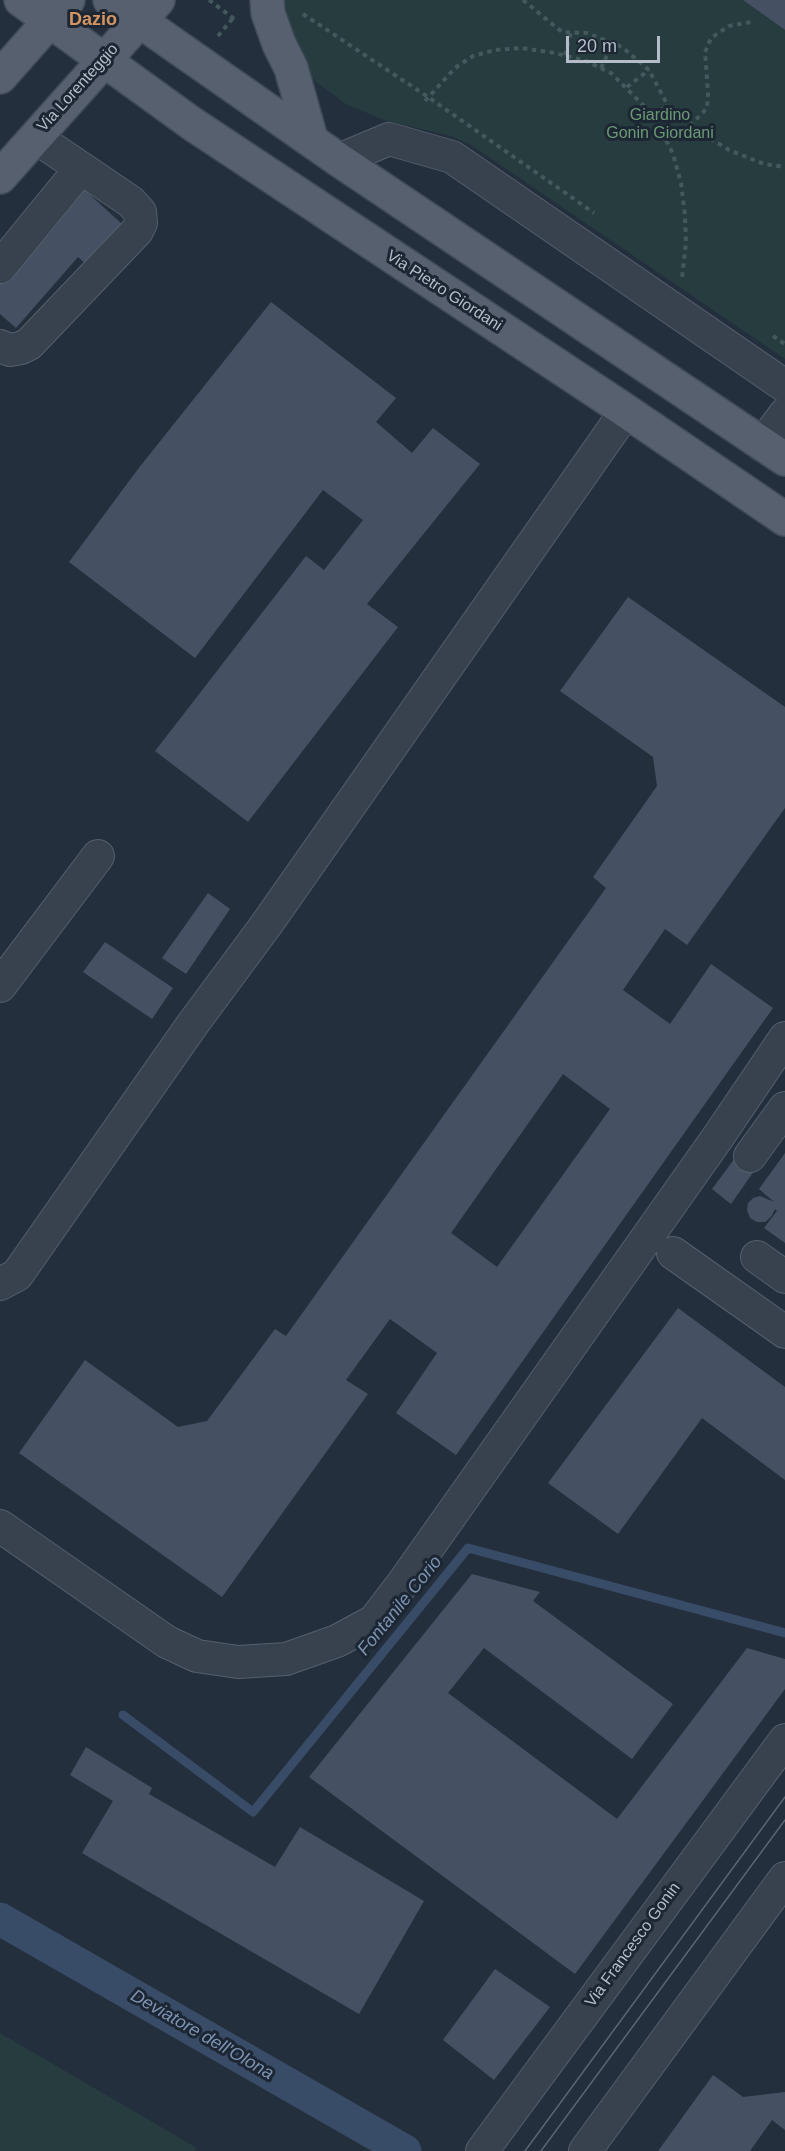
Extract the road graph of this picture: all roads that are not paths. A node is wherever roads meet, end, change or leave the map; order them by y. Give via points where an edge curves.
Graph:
1 (21, 0) edge
2 (110, 0) edge
3 (282, 5) edge
4 (59, 10) edge
5 (148, 10) edge
6 (105, 59) junction
7 (0, 77) edge
8 (35, 137) junction
9 (311, 140) junction
10 (339, 160) junction
11 (81, 168) junction
12 (0, 177) edge
13 (0, 267) edge
14 (0, 346) edge
15 (785, 386) edge
16 (626, 411) junction
17 (785, 414) edge
18 (773, 452) edge
19 (785, 519) edge
20 (98, 856) dead end
21 (0, 986) edge
22 (785, 1038) edge
23 (785, 1108) edge
24 (750, 1156) dead end
25 (673, 1253) dead end
26 (757, 1257) dead end
27 (785, 1277) edge
28 (8, 1279) edge
29 (0, 1302) edge
30 (785, 1332) edge
31 (0, 1526) edge
32 (785, 1740) edge
33 (779, 1900) edge
34 (482, 2151) edge
35 (585, 2151) edge

1 - 4 main road, Via Pietro Giordani
2 - 5 main road
3 - 9 main road via 268,13 291,68
4 - 6 main road, Via Pietro Giordani
4 - 7 main road
5 - 6 main road, Via Lorenteggio
5 - 9 main road
6 - 8 main road, Via Lorenteggio
6 - 16 main road, Via Pietro Giordani via 200,129
8 - 11 street
8 - 12 main road, Via Lorenteggio
9 - 10 main road
10 - 15 street via 389,139 452,157
10 - 18 main road
11 - 13 street
11 - 14 street via 130,202 140,212 141,223 29,344 10,350
16 - 19 main road, Via Pietro Giordani
16 - 28 street via 315,856
17 - 18 street
20 - 21 street
22 - 31 street via 374,1621 337,1641 286,1659 238,1662 197,1656 167,1642
23 - 24 street
25 - 30 street
26 - 27 street
28 - 29 street
32 - 34 street, Via Francesco Gonin
33 - 35 street

